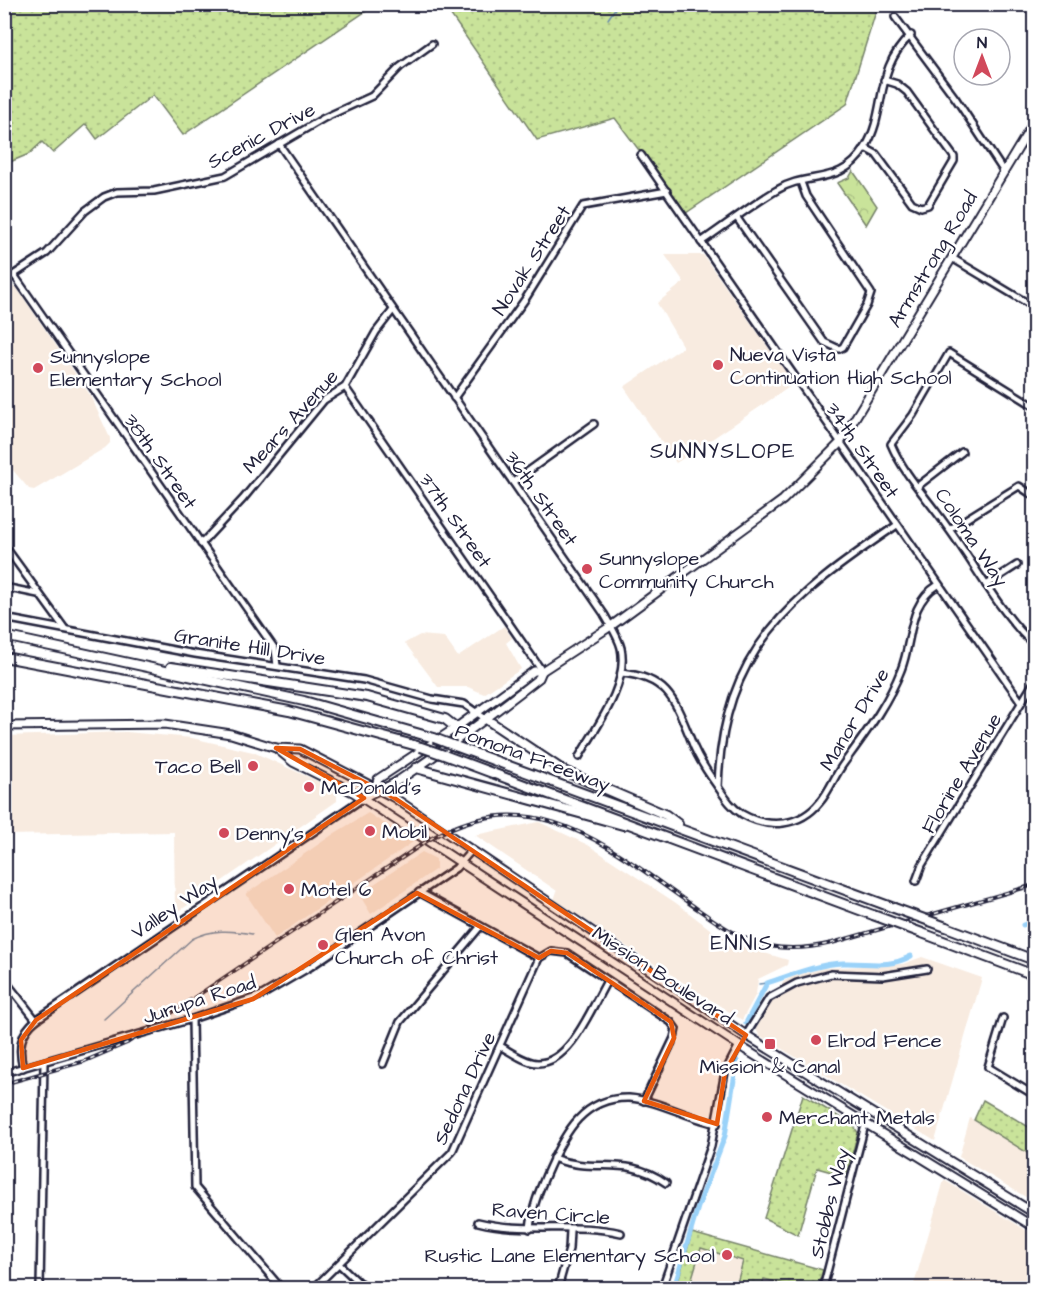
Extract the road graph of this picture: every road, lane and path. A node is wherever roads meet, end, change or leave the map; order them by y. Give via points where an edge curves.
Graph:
1 (895, 17) dead end
2 (911, 35) junction
3 (432, 44) dead end
4 (884, 80) junction
5 (1035, 123) edge
6 (279, 144) junction
7 (865, 148) junction
8 (641, 155) dead end
9 (1004, 172) junction
10 (801, 183) junction
11 (667, 191) junction
12 (737, 218) junction
13 (700, 242) junction
14 (952, 258) junction
15 (14, 275) junction
16 (4, 281) edge
17 (1035, 307) edge
18 (393, 310) junction
19 (345, 387) junction
20 (454, 398) junction
21 (1035, 406) edge
22 (594, 424) dead end
23 (840, 443) junction
24 (962, 452) dead end
25 (513, 482) junction
26 (918, 486) junction
27 (1035, 496) edge
28 (897, 525) junction
29 (950, 529) junction
30 (201, 544) junction
31 (4, 545) edge
32 (1017, 565) dead end
33 (938, 585) junction
34 (986, 585) junction
35 (4, 587) edge
36 (38, 594) junction
37 (4, 618) edge
38 (611, 626) junction
39 (65, 629) junction
40 (4, 636) edge
41 (1032, 643) dead end
42 (4, 657) edge
43 (125, 661) junction
44 (277, 666) junction
45 (542, 671) junction
46 (621, 674) junction
47 (1035, 682) edge
48 (1021, 702) junction
49 (478, 712) junction
50 (486, 719) junction
51 (4, 726) edge
52 (458, 727) junction
53 (464, 734) junction
54 (276, 748) junction
55 (579, 757) dead end
56 (416, 768) junction
57 (718, 787) junction
58 (375, 789) junction
59 (362, 799) junction
60 (689, 831) junction
61 (680, 841) junction
62 (471, 851) junction
63 (462, 863) junction
64 (916, 881) dead end
65 (418, 892) junction
66 (480, 927) junction
67 (539, 958) junction
68 (1035, 960) edge
69 (927, 969) dead end
70 (1035, 975) edge
71 (4, 980) edge
72 (607, 981) junction
73 (1003, 1018) dead end
74 (192, 1019) junction
75 (36, 1020) junction
76 (746, 1035) junction
77 (739, 1045) junction
78 (500, 1046) junction
79 (44, 1062) junction
80 (383, 1064) dead end
81 (23, 1068) junction
82 (4, 1073) edge
83 (1035, 1095) edge
84 (644, 1101) junction
85 (717, 1124) junction
86 (865, 1125) junction
87 (553, 1158) junction
88 (666, 1183) dead end
89 (1035, 1213) edge
90 (478, 1222) dead end
91 (1035, 1227) edge
92 (530, 1229) junction
93 (570, 1230) junction
94 (621, 1233) dead end
95 (339, 1264) junction
96 (40, 1288) edge
97 (281, 1288) edge
98 (314, 1288) edge
99 (372, 1288) edge
100 (558, 1288) edge
101 (662, 1288) edge
102 (822, 1288) edge

1 - 2 street
2 - 4 street via 897,48
2 - 9 street
3 - 6 street, Scenic Drive via 400,67 372,96
4 - 7 street
4 - 7 street via 907,92 954,161 928,205 921,207 912,203 876,154
5 - 9 main road, Armstrong Road
6 - 15 street, Scenic Drive via 225,176 104,197 85,211 47,253
6 - 18 street, 36th Street
7 - 10 street via 834,174
8 - 11 street, 34th Street
9 - 14 main road, Armstrong Road
10 - 12 street via 778,189
10 - 12 street via 871,293 843,347 835,349 824,342
11 - 13 street, 34th Street
11 - 20 street, Novak Street via 583,206 526,298
12 - 13 street
13 - 23 street, 34th Street
14 - 17 street
14 - 23 main road, Armstrong Road
15 - 16 street, Scenic Drive
15 - 30 street, 38th Street
18 - 19 street, Mears Avenue
18 - 20 street, 36th Street
19 - 30 street, Mears Avenue via 324,400
19 - 45 street, 37th Street
20 - 25 street, 36th Street
21 - 26 street, Coloma Way via 950,353 891,444 899,463
22 - 25 street
23 - 28 street, 34th Street
23 - 38 main road, Valley Way via 783,500
24 - 26 street
25 - 38 street, 36th Street
26 - 29 street, Coloma Way
27 - 29 street via 1018,486
28 - 33 street, 34th Street
28 - 57 street via 816,583 770,629 741,679 728,711 721,737
29 - 34 street, Coloma Way
30 - 44 street, 38th Street via 274,649
31 - 36 street
32 - 34 street
33 - 48 street, 34th Street
33 - 57 street, Manor Drive via 928,592 915,614 896,681 820,803 796,819 771,824 737,811
34 - 41 street, Coloma Way
35 - 36 street
36 - 39 street
37 - 39 street, Granite Hill Drive
38 - 45 main road, Valley Way
38 - 46 street, 36th Street via 621,648
39 - 44 street, Granite Hill Drive
40 - 43 highway, Pomona Freeway
42 - 61 highway, Pomona Freeway, bridge via 289,711 421,747
43 - 52 highway via 351,693 445,718
43 - 60 highway, Pomona Freeway, bridge via 304,701 434,738
44 - 49 street, Granite Hill Drive via 364,680 432,699 459,702
45 - 49 main road, Valley Way via 534,671
45 - 50 main road, Valley Way via 539,678
46 - 55 street
46 - 57 street via 650,680 669,693 697,755
47 - 48 street, Florine Avenue
48 - 64 street, Florine Avenue
49 - 50 street, Granite Hill Drive
49 - 52 main road, Valley Way
50 - 53 main road, Valley Way
50 - 60 highway via 564,771 666,815
51 - 54 main road, Mission Boulevard via 165,724 231,734
52 - 53 highway
52 - 58 main road, Valley Way via 378,779
53 - 56 main road, Valley Way
54 - 58 main road, Mission Boulevard via 300,749
54 - 59 main road, Mission Boulevard via 293,762
56 - 58 main road, Valley Way via 388,787
56 - 61 highway
58 - 59 main road, Valley Way
58 - 62 main road, Mission Boulevard via 393,797
59 - 63 main road, Mission Boulevard
59 - 75 street, Valley Way
60 - 68 highway, Pomona Freeway, bridge
61 - 70 highway, Pomona Freeway, bridge
62 - 63 street, Jurupa Road
62 - 76 main road, Mission Boulevard
63 - 65 street, Jurupa Road
63 - 77 main road, Mission Boulevard
65 - 66 street
65 - 74 street, Jurupa Road via 274,989 243,1004
66 - 67 street
66 - 80 street via 400,1022
67 - 72 street via 551,951 561,951
67 - 78 street, Sedona Drive
69 - 76 street via 883,976 831,974 785,988 769,998
71 - 75 street
72 - 78 street via 567,1050 556,1058 531,1062
72 - 84 street via 676,1029
73 - 83 street via 988,1067
74 - 79 street, Jurupa Road
74 - 97 street via 195,1187
75 - 81 street, Valley Way via 22,1036
76 - 77 main road
76 - 89 main road, Mission Boulevard
77 - 85 street via 725,1072
77 - 86 main road, Mission Boulevard
78 - 95 street, Sedona Drive via 448,1158
79 - 81 street, Jurupa Road
79 - 96 street
81 - 82 street, Jurupa Road
84 - 85 street
84 - 87 street via 613,1099 591,1108 572,1124
85 - 101 street
86 - 91 main road, Mission Boulevard
86 - 102 street, Stobbs Way
87 - 88 street via 582,1166 636,1166
87 - 92 street via 532,1207
90 - 92 street, Raven Circle
92 - 93 street, Raven Circle
93 - 94 street, Raven Circle
93 - 100 street
95 - 98 street, Sedona Drive
95 - 99 street via 358,1282

